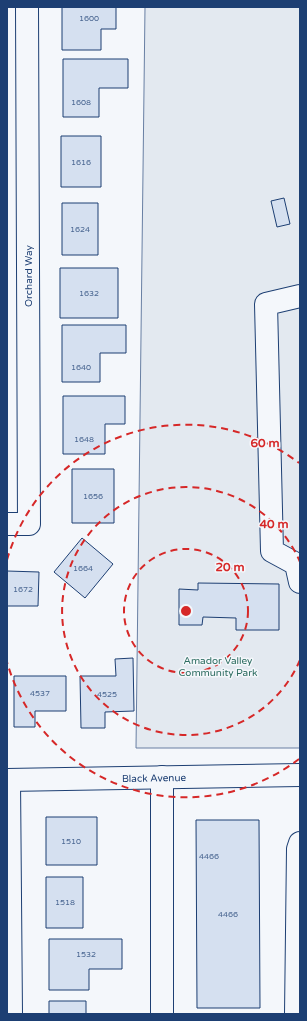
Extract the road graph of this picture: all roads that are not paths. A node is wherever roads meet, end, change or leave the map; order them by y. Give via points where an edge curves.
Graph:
1 (27, 7) edge
2 (300, 296) edge
3 (7, 524) edge
4 (300, 582) edge
5 (300, 775) edge
6 (162, 777) junction
7 (8, 780) edge
8 (300, 843) edge
9 (11, 1014) edge
10 (162, 1014) edge
11 (296, 1014) edge

1 - 3 street, Orchard Way via 29,524
2 - 4 street via 266,304 272,551 296,564
5 - 6 street, Black Avenue
6 - 7 street, Black Avenue
6 - 10 street
7 - 9 street
8 - 11 street

